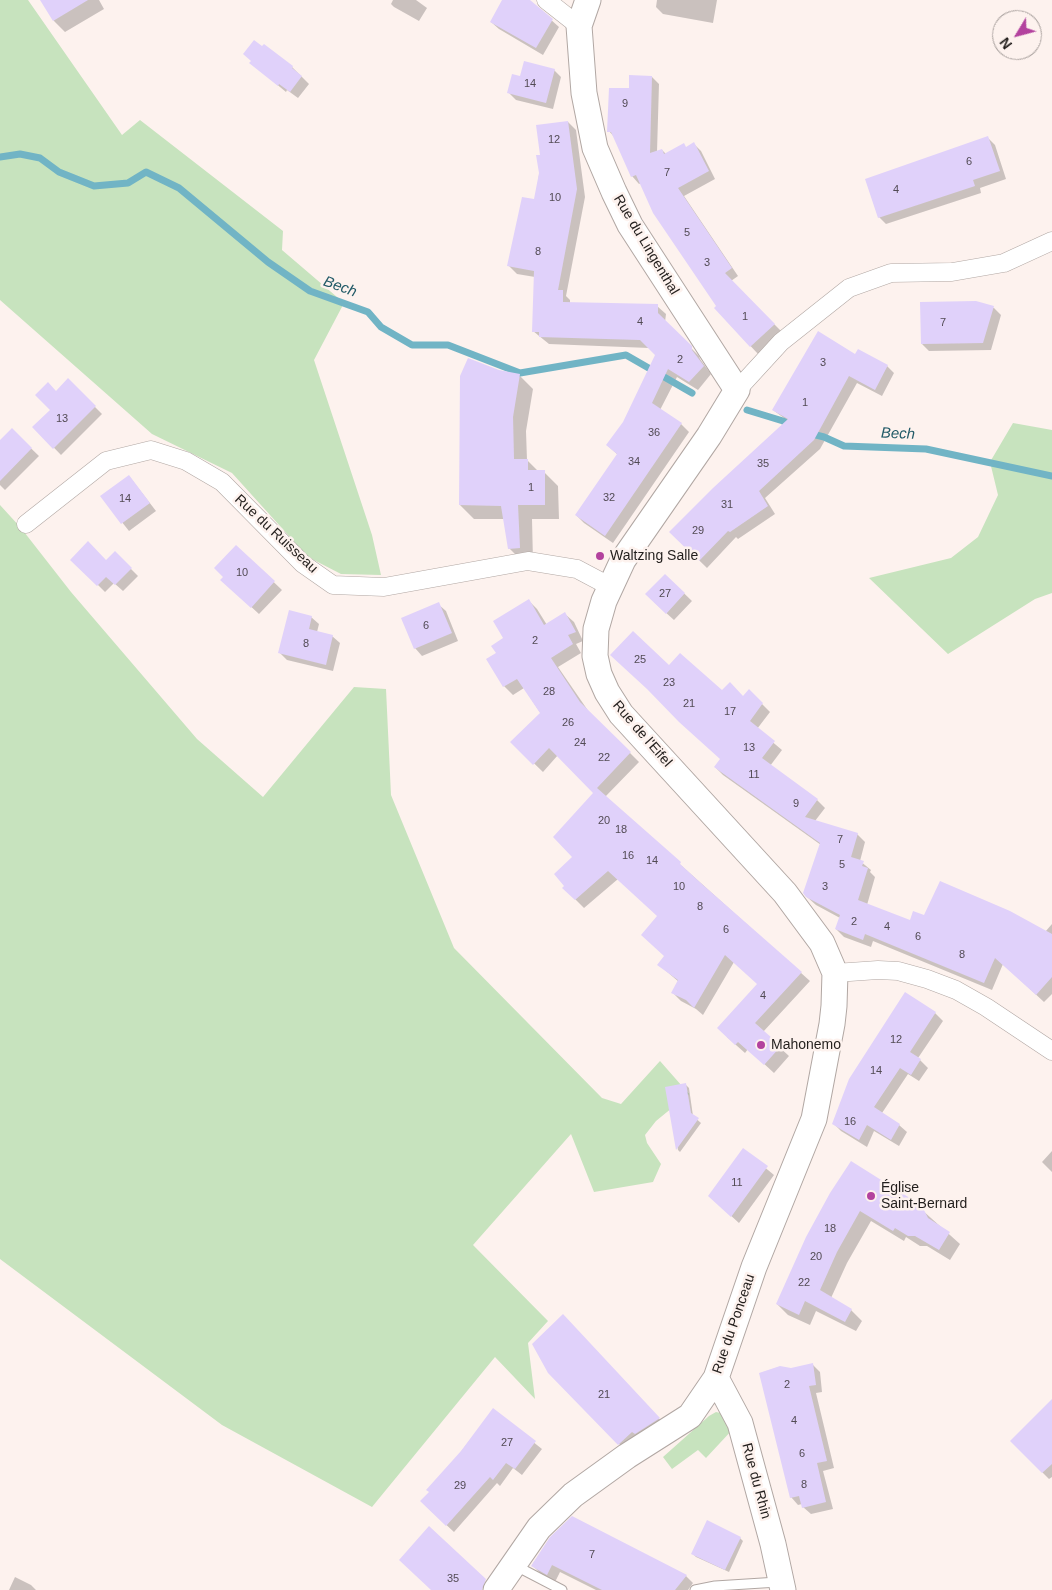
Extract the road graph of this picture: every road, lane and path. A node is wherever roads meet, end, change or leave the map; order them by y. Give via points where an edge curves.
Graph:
1 (546, 0) edge
2 (588, 0) edge
3 (579, 26) junction
4 (1052, 241) edge
5 (737, 390) junction
6 (26, 524) dead end
7 (611, 587) junction
8 (835, 973) junction
9 (1052, 1051) edge
10 (716, 1378) junction
11 (513, 1564) junction
12 (782, 1586) edge
13 (496, 1590) edge
14 (562, 1590) edge
15 (695, 1590) edge

1 - 3 street
2 - 3 street, Rue du Lingenthal
3 - 5 street, Rue du Lingenthal via 584,93 596,148 614,192 635,232
4 - 5 street via 1004,263 952,272 891,273 849,288 781,342
5 - 7 street, Rue de l'Eifel via 623,560
6 - 7 street, Rue du Ruisseau via 106,461 151,450 186,461 222,482 303,564 333,585 384,587 528,561 577,569
7 - 8 street, Rue de l'Eifel via 596,628 595,656 607,692 621,714 785,893 822,943
8 - 9 street via 898,971 927,979 986,1007
8 - 10 street, Rue du Ponceau via 832,1024 814,1119 754,1267
10 - 11 street, Rue du Ponceau via 690,1416 573,1494 539,1528
10 - 12 street, Rue du Rhin via 740,1423
11 - 13 street, Rue du Ponceau
11 - 14 lane
12 - 15 lane via 715,1586

